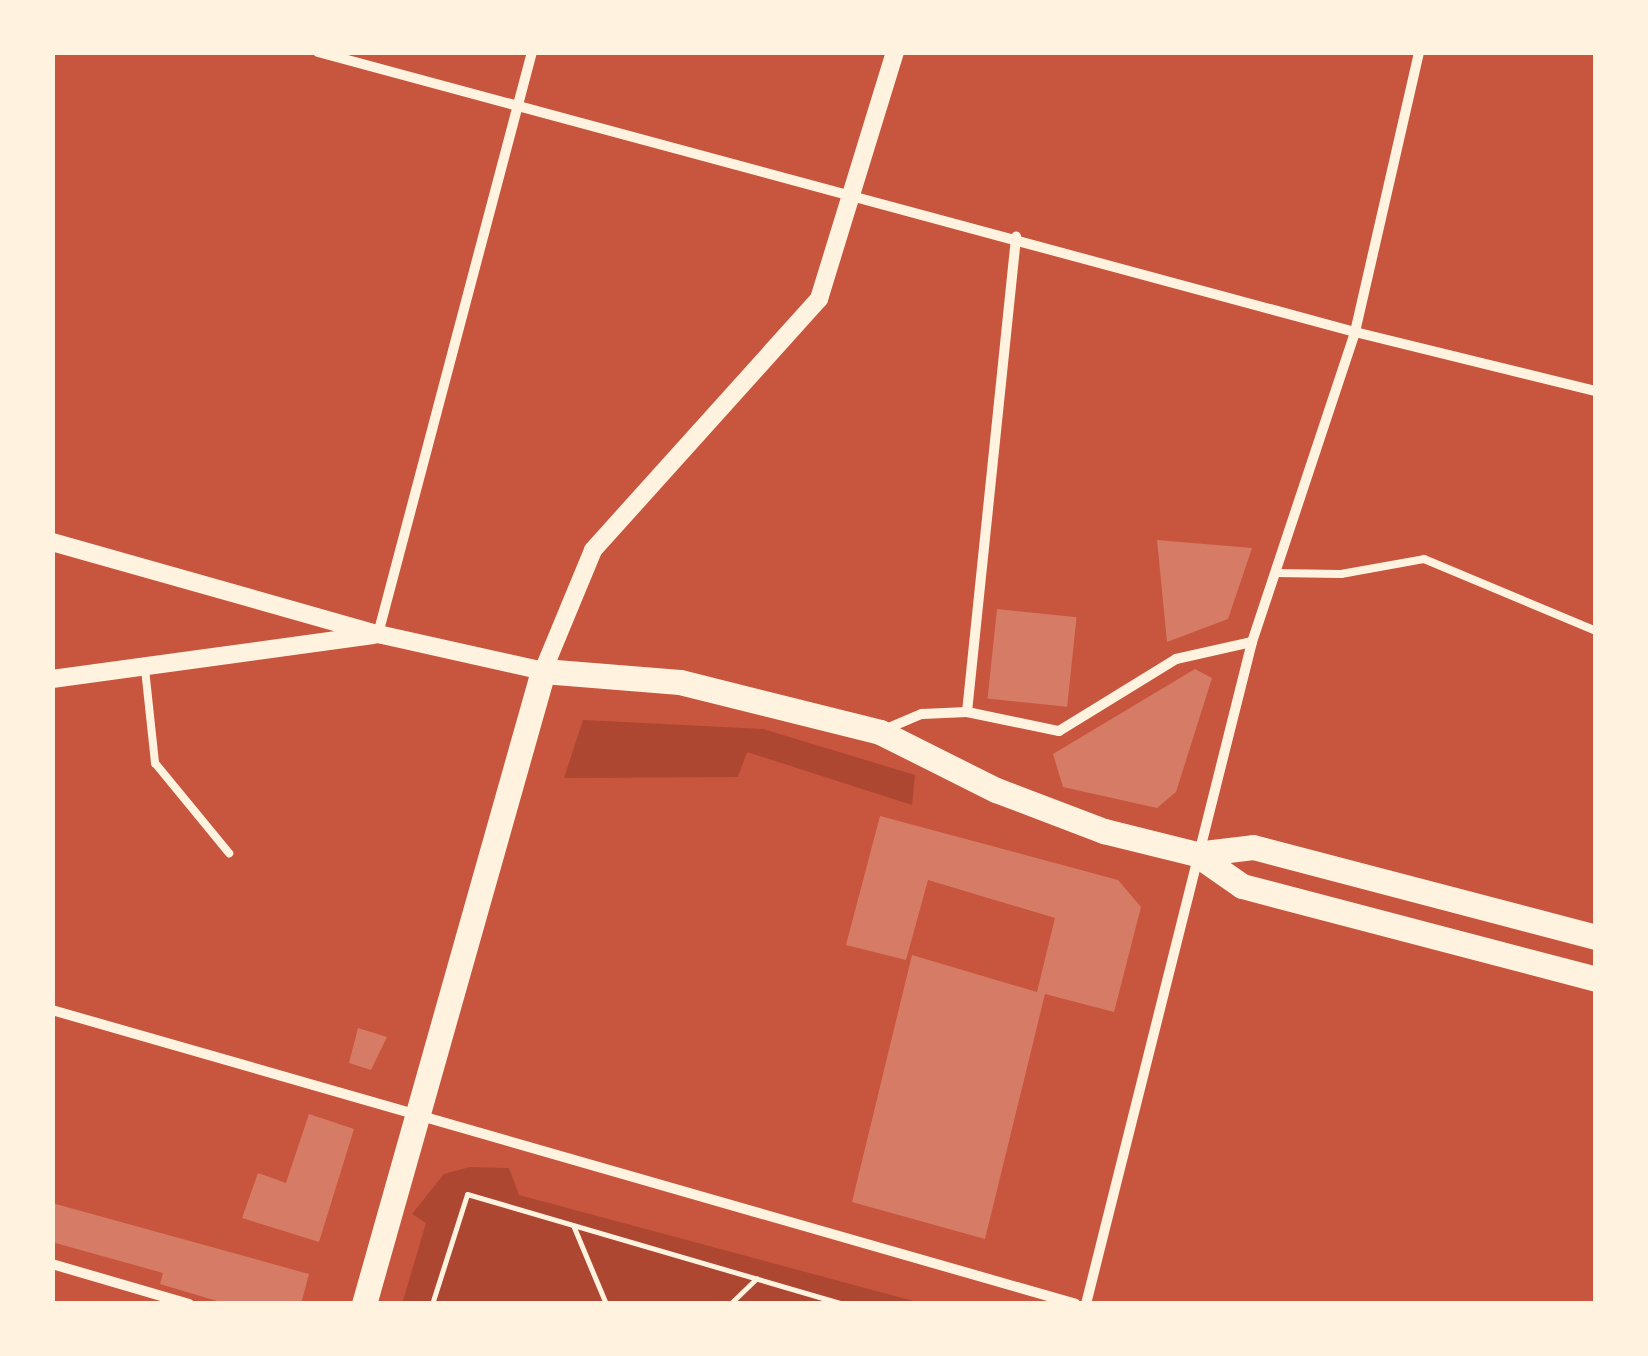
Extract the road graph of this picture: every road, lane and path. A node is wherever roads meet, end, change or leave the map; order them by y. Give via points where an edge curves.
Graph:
1 (318, 52) edge
2 (532, 52) edge
3 (895, 52) edge
4 (1420, 52) edge
5 (517, 109) junction
6 (854, 194) junction
7 (1016, 238) junction
8 (1355, 332) junction
9 (1596, 391) edge
10 (52, 542) edge
11 (1275, 573) junction
12 (1596, 630) edge
13 (378, 634) junction
14 (1252, 642) junction
15 (145, 669) junction
16 (543, 671) junction
17 (52, 678) edge
18 (967, 712) junction
19 (880, 732) junction
20 (228, 853) dead end
21 (1196, 854) junction
22 (1596, 937) edge
23 (1596, 979) edge
24 (52, 1010) edge
25 (419, 1111) junction
26 (573, 1225) junction
27 (52, 1264) edge
28 (757, 1278) junction
29 (189, 1304) edge
30 (364, 1304) edge
31 (432, 1304) edge
32 (606, 1304) edge
33 (730, 1304) edge
34 (844, 1304) edge
35 (1076, 1304) edge
36 (1086, 1304) edge

1 - 5 street
2 - 5 street
3 - 6 street
4 - 8 street
5 - 6 street
5 - 13 street
6 - 7 street
6 - 16 street via 819,300 593,550
7 - 8 street
7 - 18 street
8 - 9 street
8 - 11 street
10 - 13 street
11 - 12 lane via 1341,574 1424,558
11 - 14 street
13 - 15 street
13 - 16 street
14 - 18 street via 1176,659 1059,731
14 - 21 street
15 - 17 street
15 - 20 lane via 155,763
16 - 19 main road via 680,682
16 - 25 main road
18 - 19 street via 922,714
19 - 21 main road via 996,790 1104,831
21 - 22 main road via 1253,847
21 - 23 main road via 1242,886
21 - 36 street
24 - 25 street
25 - 30 main road
25 - 35 street
26 - 28 path
26 - 31 path via 466,1194
26 - 32 path
27 - 29 street
28 - 33 path
28 - 34 path

